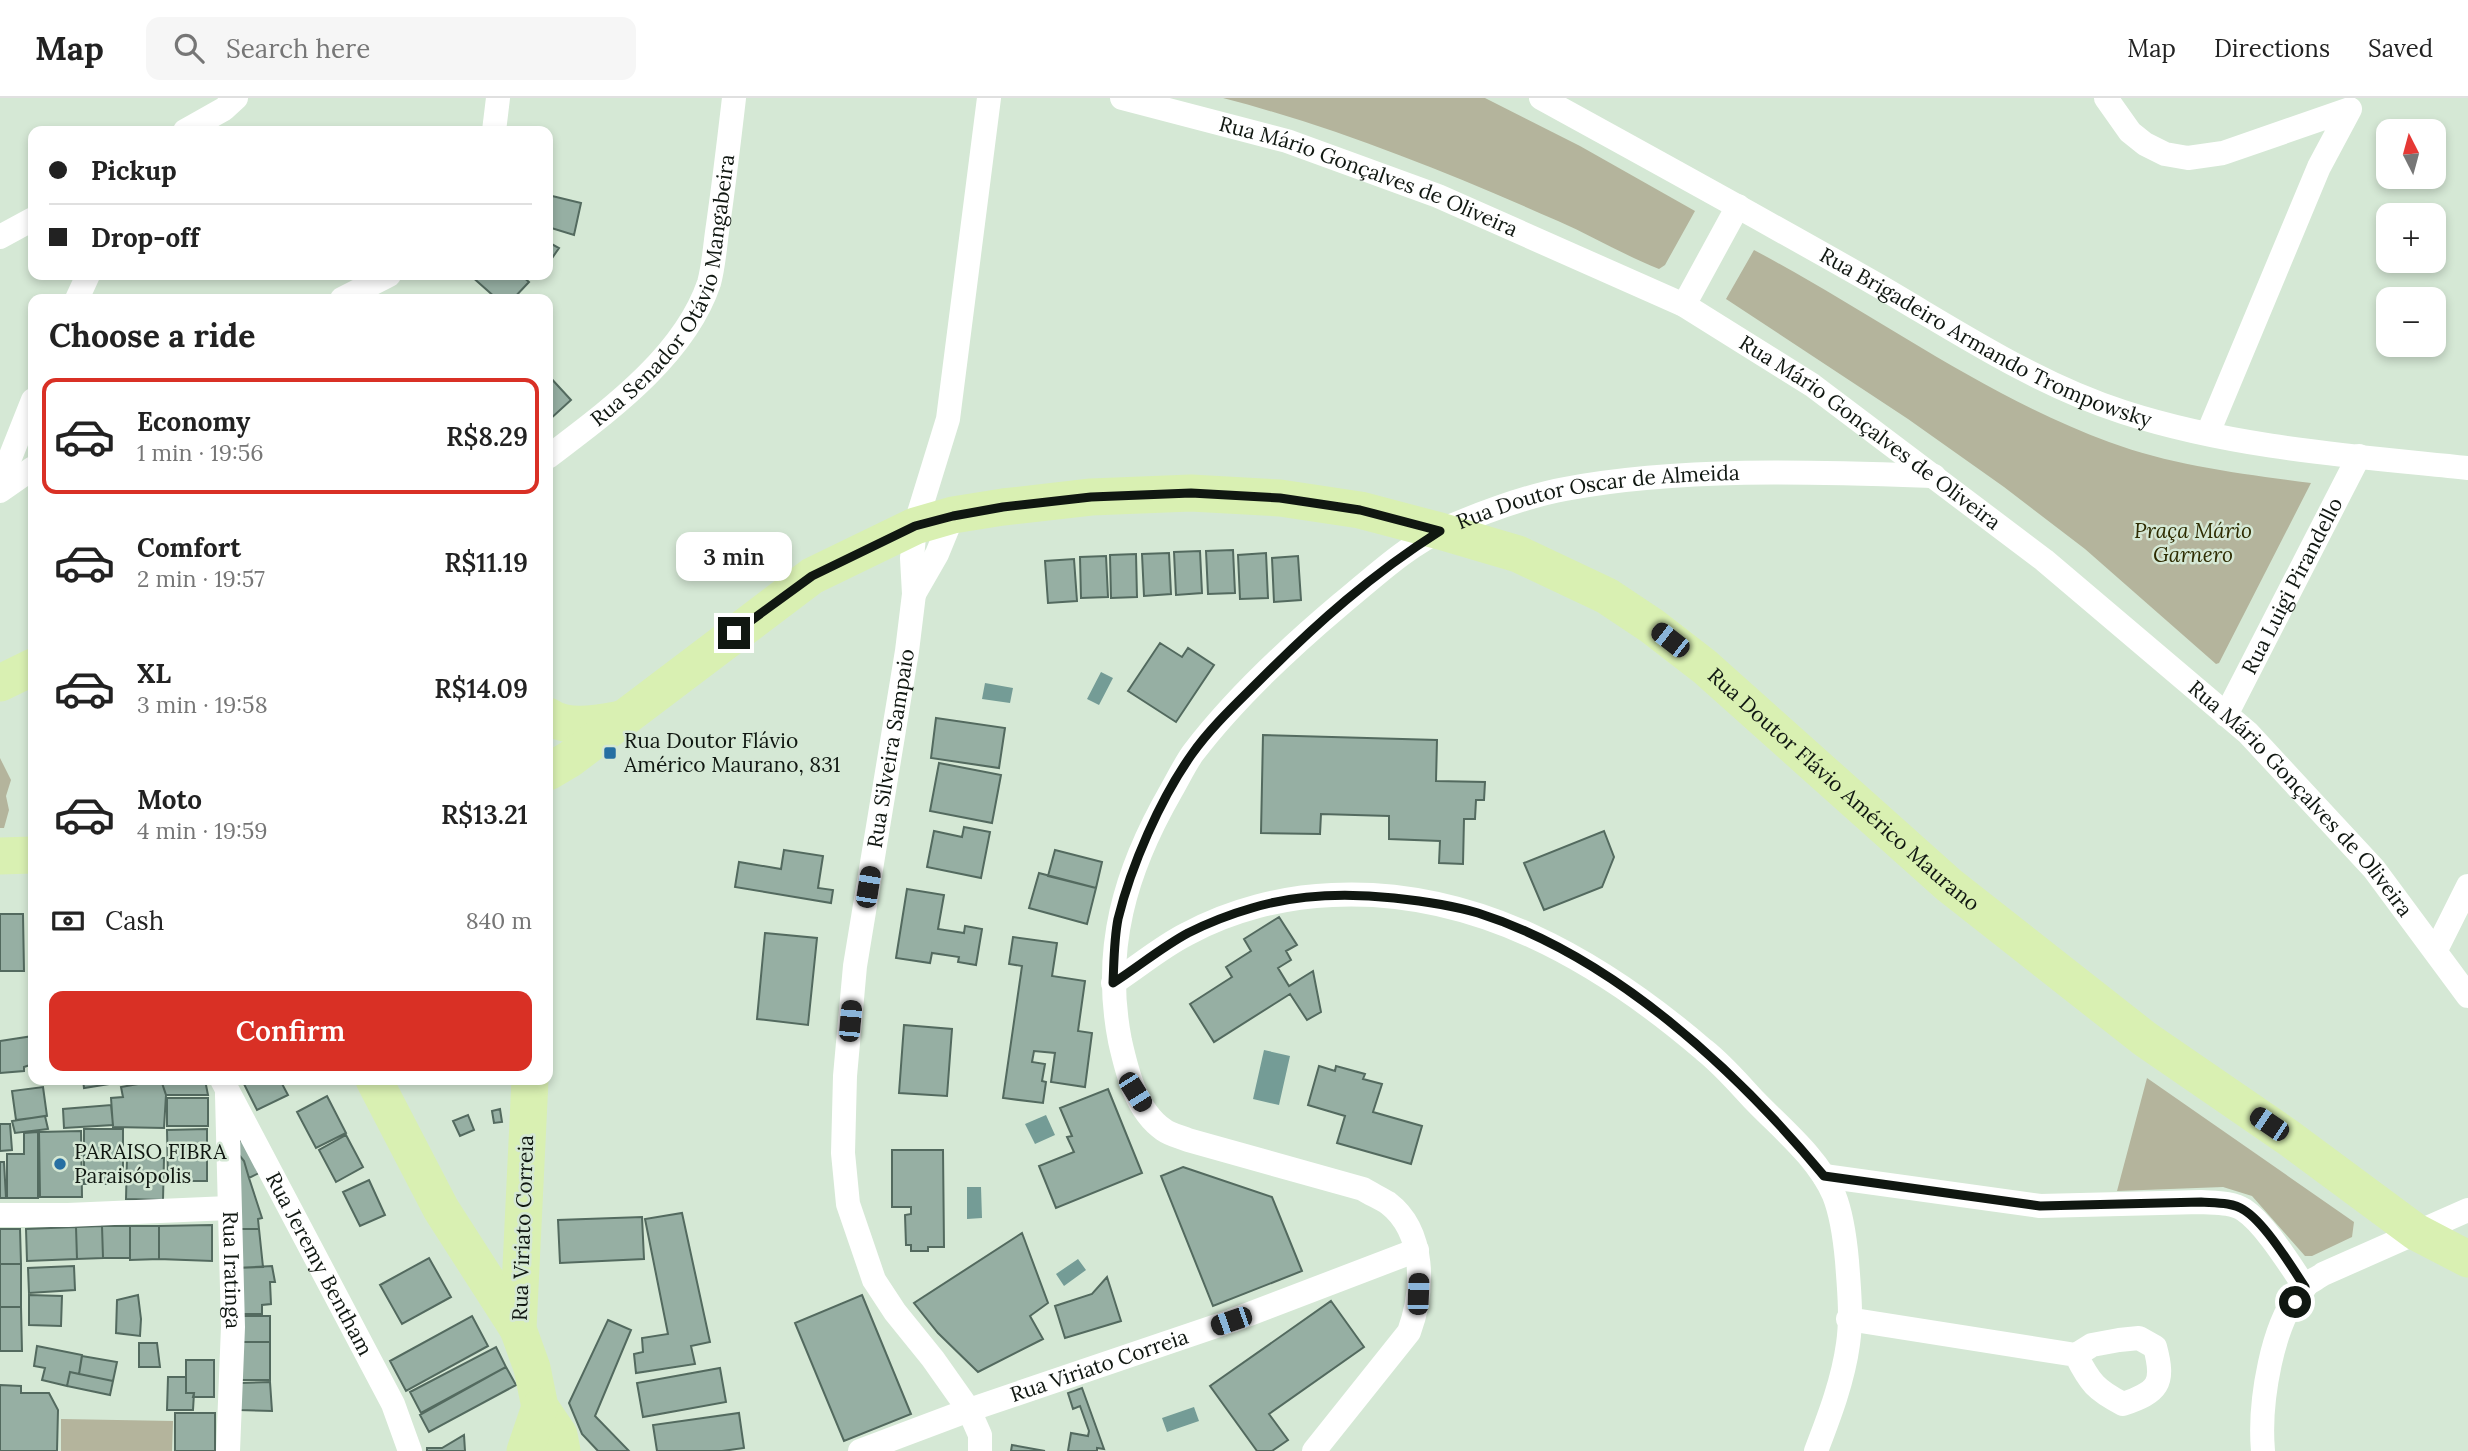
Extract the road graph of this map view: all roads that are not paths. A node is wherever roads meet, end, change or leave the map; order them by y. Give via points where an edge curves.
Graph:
1 (236, 98) edge
2 (498, 98) edge
3 (734, 98) edge
4 (989, 98) edge
5 (1122, 98) edge
6 (1541, 98) edge
7 (2106, 98) edge
8 (2355, 104) edge
9 (194, 126) edge
10 (495, 126) edge
11 (1738, 206) junction
12 (28, 222) edge
13 (0, 237) edge
14 (379, 280) edge
15 (352, 294) edge
16 (1684, 305) junction
17 (28, 413) edge
18 (2208, 433) junction
19 (553, 453) edge
20 (2359, 456) junction
21 (2468, 468) edge
22 (28, 471) edge
23 (1934, 476) junction
24 (0, 483) edge
25 (0, 491) edge
26 (953, 516) junction
27 (915, 526) junction
28 (1440, 531) junction
29 (914, 594) junction
30 (28, 669) edge
31 (0, 683) edge
32 (2226, 715) junction
33 (553, 718) edge
34 (622, 718) junction
35 (553, 769) edge
36 (28, 855) edge
37 (0, 856) edge
38 (2468, 886) edge
39 (2436, 950) junction
40 (1113, 983) junction
41 (2468, 996) edge
42 (225, 1085) edge
43 (377, 1085) edge
44 (530, 1085) edge
45 (1824, 1176) junction
46 (229, 1208) junction
47 (2468, 1210) edge
48 (0, 1215) edge
49 (2416, 1233) junction
50 (1417, 1250) junction
51 (2468, 1259) edge
52 (2305, 1287) junction
53 (1849, 1319) junction
54 (518, 1329) junction
55 (2076, 1355) dead end
56 (540, 1407) junction
57 (970, 1410) junction
58 (895, 1445) edge
59 (228, 1451) edge
60 (410, 1451) edge
61 (525, 1451) edge
62 (562, 1451) edge
63 (860, 1451) edge
64 (980, 1451) edge
65 (1314, 1451) edge
66 (1816, 1451) edge
67 (2263, 1451) edge

1 - 9 street
2 - 10 street
3 - 19 street, Rua Senador Otávio Mangabeira via 709,281 697,310 682,336 658,362 613,406
4 - 27 street, Rua Silveira Sampaio via 948,419
5 - 16 street, Rua Mário Gonçalves de Oliveira via 1287,141 1437,196
6 - 11 street, Rua Brigadeiro Armando Trompowsky
7 - 8 street via 2130,132 2145,144 2188,158 2223,153
8 - 18 street via 2319,167
11 - 16 street
11 - 18 street, Rua Brigadeiro Armando Trompowsky via 2070,393
12 - 13 street
14 - 15 street
16 - 23 street, Rua Mário Gonçalves de Oliveira via 1812,385
17 - 24 street
18 - 20 street, Rua Brigadeiro Armando Trompowsky via 2269,446
20 - 21 street, Rua Brigadeiro Armando Trompowsky
20 - 32 street, Rua Luigi Pirandello
22 - 25 street
23 - 28 street, Rua Doutor Oscar de Almeida via 1828,472 1637,479 1562,490
23 - 32 street, Rua Mário Gonçalves de Oliveira via 2044,560
26 - 27 main road, Rua Doutor Flávio Américo Maurano
26 - 28 main road, Rua Doutor Flávio Américo Maurano via 1091,497 1191,493 1280,498 1360,510
26 - 29 street, Rua Silveira Sampaio
27 - 29 street, Rua Silveira Sampaio
27 - 34 main road, Rua Doutor Flávio Américo Maurano via 812,576
28 - 40 street, Rua Doutor Oscar de Almeida via 1395,559 1313,628 1192,755 1155,819 1132,874 1118,921
28 - 49 main road, Rua Doutor Flávio Américo Maurano via 1518,554 1607,596 1652,626 1706,667 1959,893 2145,1040 2289,1138
29 - 57 street, Rua Silveira Sampaio via 855,965 843,1153 848,1204 874,1280
30 - 31 main road
32 - 39 street, Rua Mário Gonçalves de Oliveira via 2374,869
33 - 34 main road, Rua Doutor Flávio Américo Maurano via 578,724
34 - 35 main road, Rua Doutor Flávio Américo Maurano
36 - 37 main road
38 - 39 street
39 - 41 street, Rua Mário Gonçalves de Oliveira
40 - 45 street via 1187,933 1254,907 1295,899 1363,895 1478,913 1595,968 1646,1004 1706,1051
40 - 50 street, Rua Doutor Oscar de Almeida via 1119,1035 1132,1083 1148,1114 1164,1130 1363,1189 1388,1203 1406,1222
42 - 46 street, Rua Iratinga
42 - 60 street, Rua Jeremy Bentham via 393,1404
43 - 54 main road via 440,1209
44 - 54 main road, Rua Viriato Correia
45 - 52 street via 2040,1206 2227,1204 2244,1210 2260,1227
45 - 53 street via 1835,1198 1845,1241
46 - 48 street
46 - 59 street, Rua Iratinga via 233,1327
47 - 49 street
49 - 51 main road, Rua Doutor Flávio Américo Maurano
49 - 52 street via 2323,1274
50 - 57 street, Rua Viriato Correia via 1231,1321
50 - 65 street, Rua Doutor Oscar de Almeida via 1418,1309 1409,1332
52 - 67 street via 2286,1317 2271,1361 2261,1431
53 - 55 street
53 - 66 street via 1836,1395
54 - 56 main road, Rua Viriato Correia
56 - 61 main road
56 - 62 main road, Rua Viriato Correia via 559,1435
57 - 58 street, Rua Viriato Correia
57 - 64 street, Rua Silveira Sampaio via 980,1435
58 - 63 street, Rua Viriato Correia

